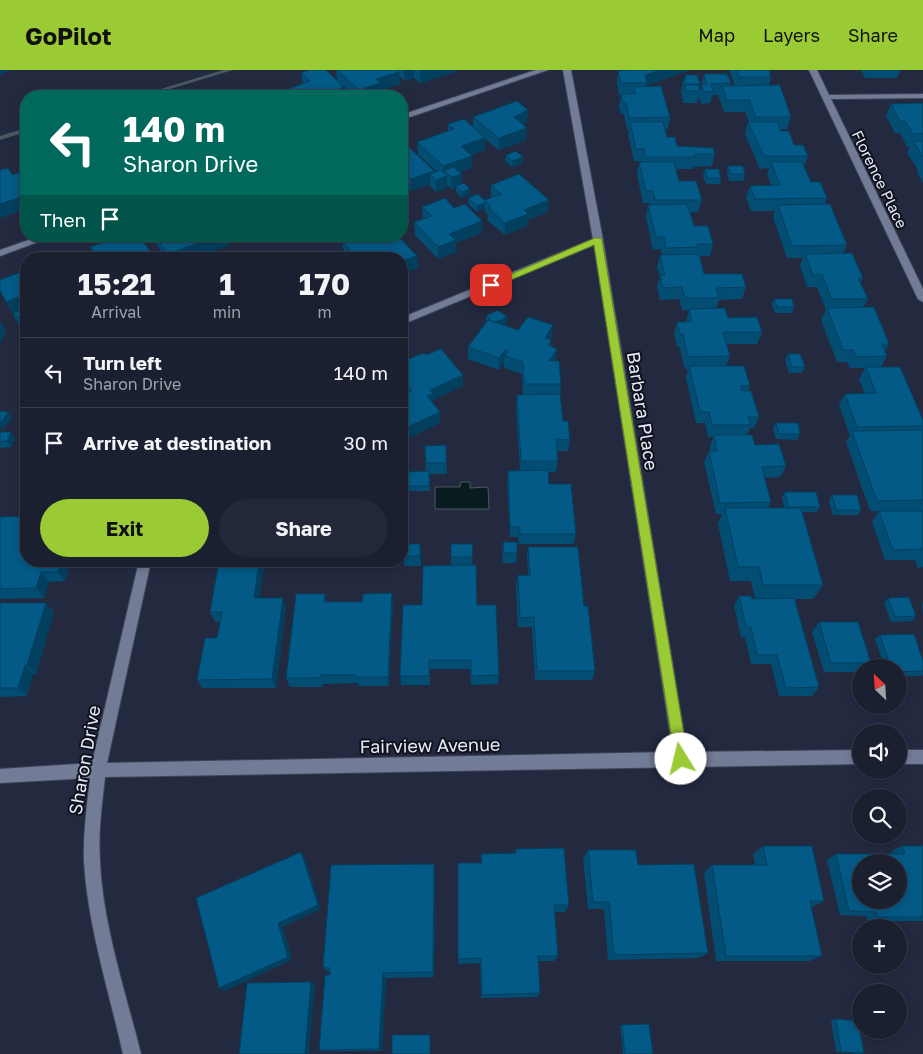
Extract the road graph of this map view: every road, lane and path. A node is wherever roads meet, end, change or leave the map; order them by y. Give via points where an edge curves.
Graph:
1 (544, 70) edge
2 (567, 70) edge
3 (813, 70) edge
4 (923, 96) edge
5 (826, 97) junction
6 (408, 116) edge
7 (598, 240) junction
8 (32, 242) edge
9 (0, 253) edge
10 (923, 299) edge
11 (408, 319) edge
12 (144, 567) edge
13 (852, 757) edge
14 (907, 757) edge
15 (923, 757) edge
16 (681, 759) junction
17 (98, 770) junction
18 (0, 776) edge
19 (132, 1054) edge

1 - 6 street
2 - 7 street, Barbara Place
3 - 5 street, Florence Place
4 - 5 street
5 - 10 street, Florence Place
7 - 11 street
7 - 16 street, Barbara Place
8 - 9 street
12 - 17 street, Sharon Drive
13 - 16 street, Fairview Avenue
14 - 15 street
16 - 17 street, Fairview Avenue
17 - 18 street, Fairview Avenue
17 - 19 street, Sharon Drive via 92,825 95,889

